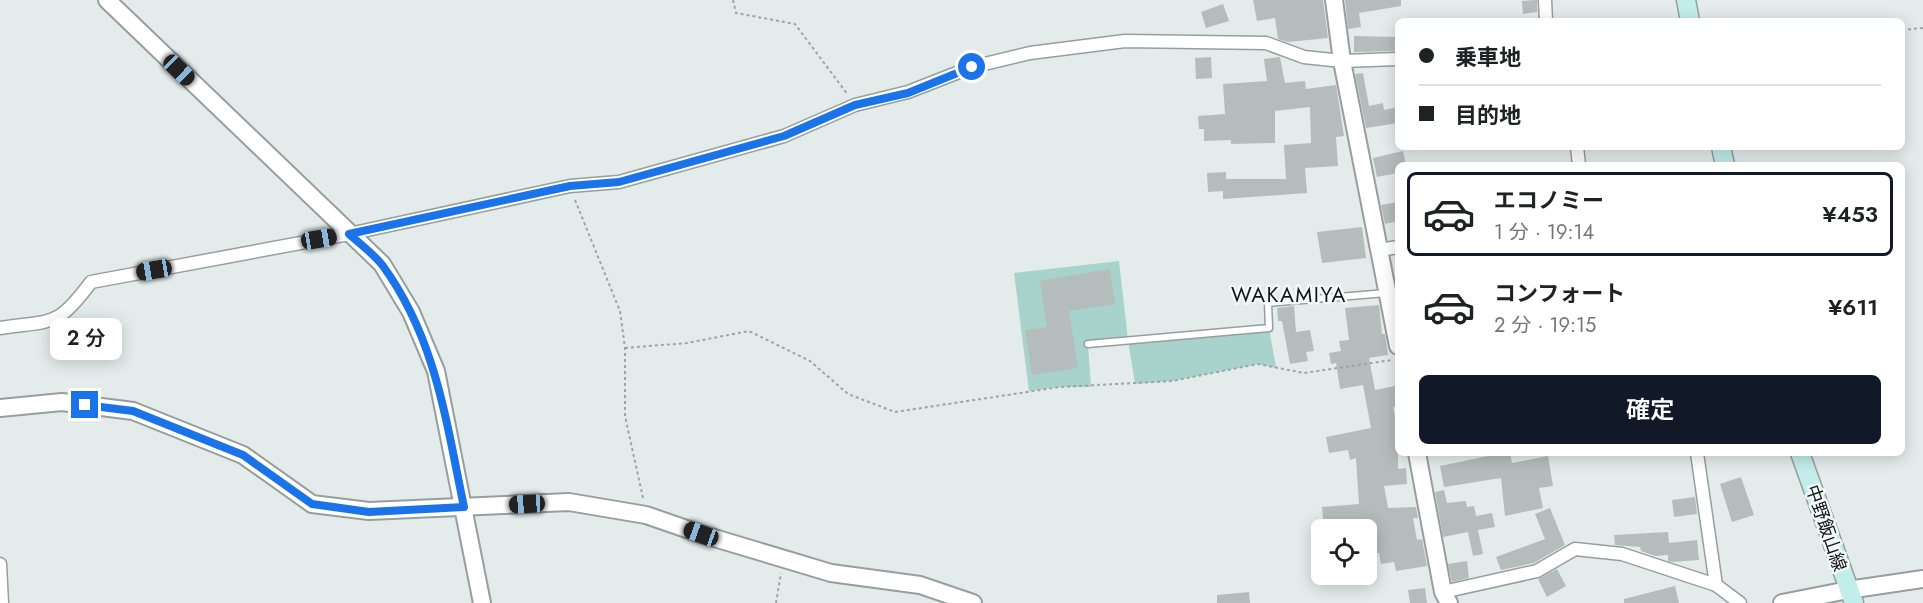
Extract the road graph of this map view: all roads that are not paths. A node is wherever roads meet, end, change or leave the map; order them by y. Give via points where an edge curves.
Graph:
1 (107, 0) edge
2 (1334, 0) edge
3 (1545, 0) edge
4 (1686, 0) edge
5 (1546, 18) edge
6 (1689, 18) edge
7 (1395, 59) edge
8 (1342, 61) junction
9 (349, 234) junction
10 (1395, 247) edge
11 (1378, 250) junction
12 (1387, 292) junction
13 (0, 328) edge
14 (1395, 331) edge
15 (1088, 344) dead end
16 (0, 408) edge
17 (1418, 456) edge
18 (1697, 456) edge
19 (1801, 456) edge
20 (464, 507) junction
21 (0, 564) edge
22 (1923, 579) edge
23 (1716, 585) junction
24 (1851, 596) edge
25 (1446, 598) edge
26 (2, 603) edge
27 (482, 603) edge
28 (973, 603) edge
29 (1740, 603) edge
30 (1782, 603) edge

1 - 9 street
2 - 8 street
3 - 5 street
4 - 6 main road
7 - 8 street
8 - 9 street via 1304,57 1266,43 1125,41 1030,53 972,67 908,93 855,105 784,136 619,182 570,186
8 - 11 street
9 - 13 street via 90,282 71,309 51,322
9 - 20 street via 382,264 411,312 436,371
10 - 11 street
11 - 12 street
12 - 14 street
12 - 15 lane via 1268,303 1269,328
16 - 20 street via 62,402 133,411 243,455 312,504 369,512
17 - 25 street
18 - 23 street
19 - 24 main road, 中野飯山線
20 - 27 street
20 - 28 street via 569,502 646,515 831,573 920,585
21 - 26 street
22 - 24 street
23 - 25 street via 1622,554 1575,549 1537,571
23 - 29 street
24 - 30 street

